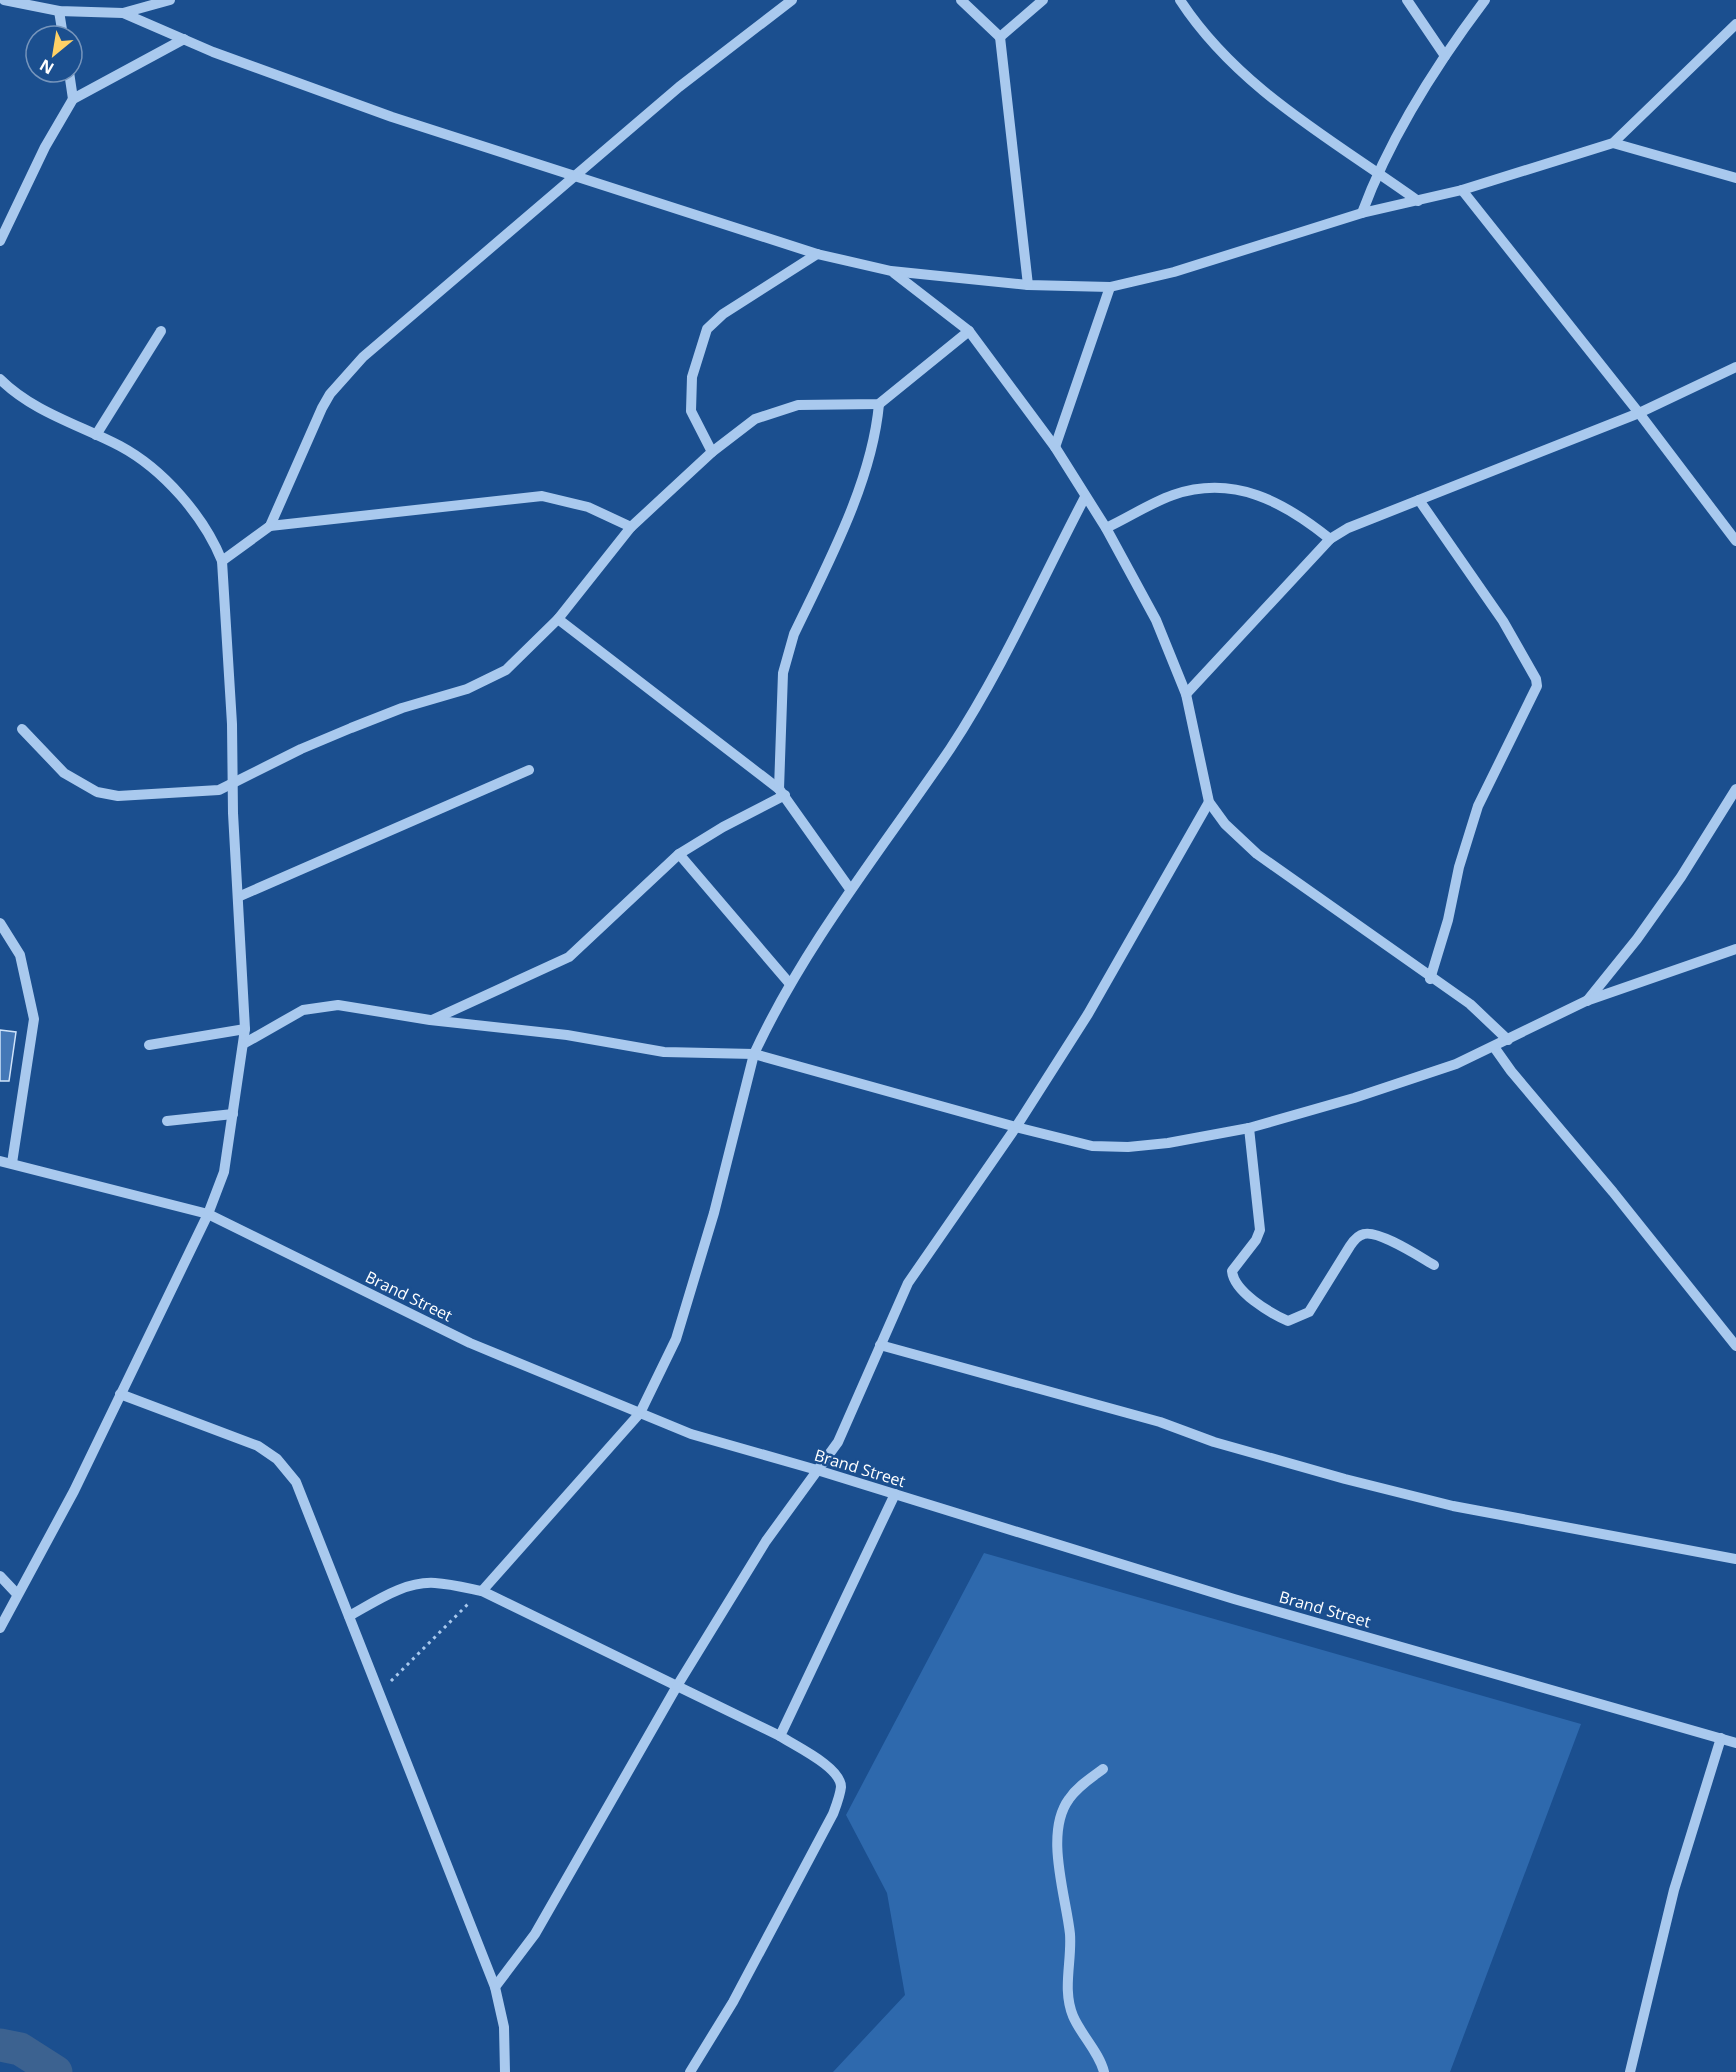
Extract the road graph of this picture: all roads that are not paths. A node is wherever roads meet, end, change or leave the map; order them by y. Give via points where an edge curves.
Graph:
1 (4, 0) edge
2 (170, 0) edge
3 (792, 0) edge
4 (961, 0) edge
5 (1043, 0) edge
6 (1180, 0) edge
7 (1407, 0) edge
8 (1485, 0) edge
9 (59, 11) junction
10 (123, 14) junction
11 (61, 24) edge
12 (1736, 24) edge
13 (1000, 37) junction
14 (184, 39) junction
15 (1444, 56) junction
16 (71, 84) edge
17 (73, 99) junction
18 (1613, 143) junction
19 (1377, 172) junction
20 (578, 175) junction
21 (1736, 178) edge
22 (1462, 190) junction
23 (1418, 201) junction
24 (1362, 213) junction
25 (0, 241) edge
26 (817, 254) junction
27 (891, 271) junction
28 (1028, 285) junction
29 (1110, 287) junction
30 (161, 331) dead end
31 (969, 331) junction
32 (1736, 367) edge
33 (0, 380) edge
34 (879, 404) junction
35 (1639, 413) junction
36 (96, 435) junction
37 (1055, 447) junction
38 (712, 452) junction
39 (1085, 497) junction
40 (1419, 500) junction
41 (270, 526) junction
42 (631, 527) junction
43 (1106, 528) junction
44 (1330, 539) junction
45 (1736, 540) edge
46 (222, 561) junction
47 (558, 619) junction
48 (1186, 694) junction
49 (22, 729) dead end
50 (529, 770) dead end
51 (232, 785) junction
52 (1736, 789) edge
53 (782, 792) junction
54 (1209, 802) junction
55 (679, 854) junction
56 (850, 889) junction
57 (237, 897) junction
58 (0, 923) edge
59 (1736, 949) edge
60 (1430, 979) junction
61 (790, 984) junction
62 (1586, 1001) junction
63 (430, 1020) junction
64 (245, 1029) junction
65 (1508, 1040) junction
66 (245, 1043) junction
67 (150, 1045) dead end
68 (1494, 1047) junction
69 (754, 1054) junction
70 (233, 1114) junction
71 (167, 1120) dead end
72 (1016, 1127) junction
73 (1249, 1128) junction
74 (0, 1161) edge
75 (12, 1163) junction
76 (208, 1214) junction
77 (1434, 1265) dead end
78 (880, 1345) junction
79 (1736, 1346) edge
80 (120, 1394) junction
81 (640, 1413) junction
82 (817, 1470) junction
83 (896, 1494) junction
84 (1736, 1558) edge
85 (0, 1576) edge
86 (482, 1591) junction
87 (17, 1594) junction
88 (349, 1616) junction
89 (0, 1628) edge
90 (677, 1686) junction
91 (780, 1736) junction
92 (1721, 1738) junction
93 (1736, 1743) edge
94 (1103, 1769) dead end
95 (495, 1987) junction
96 (505, 2072) edge
97 (690, 2072) edge
98 (1104, 2072) edge
99 (1630, 2072) edge

1 - 9 street
2 - 10 street
3 - 20 street via 679,87
4 - 13 street
5 - 13 street
6 - 19 street via 1228,61 1273,100
7 - 15 street
8 - 15 street
9 - 10 street
9 - 11 street
10 - 14 street
12 - 18 street
13 - 28 street
14 - 17 street
14 - 20 street via 392,117
15 - 19 street
16 - 17 street
17 - 25 street
18 - 21 street
18 - 22 street
19 - 23 street
19 - 24 street
20 - 26 street
20 - 41 street via 345,376 322,408
22 - 23 street
22 - 35 street
23 - 24 street
24 - 29 street via 1185,269
26 - 27 street
26 - 38 street via 723,314 708,329 693,369 690,411
27 - 28 street
27 - 31 street
28 - 29 street
29 - 37 street
30 - 36 street
31 - 34 street
31 - 37 street
32 - 35 street
33 - 36 street via 25,398
34 - 38 street via 817,402 782,408 755,419
34 - 53 street via 864,479 787,656 782,685
35 - 40 street
35 - 45 street
36 - 46 street via 139,457 179,495 214,541
37 - 39 street
38 - 42 street
39 - 43 street
39 - 56 street via 976,707
40 - 44 street
40 - 60 street via 1503,621 1537,686 1478,806
41 - 42 street via 542,496 588,507
41 - 46 street
42 - 47 street
43 - 44 street via 1172,495 1193,490 1231,490 1270,498 1296,512
43 - 48 street via 1156,620
44 - 48 street
46 - 51 street
47 - 51 street via 506,670 486,681 351,728
47 - 53 street
48 - 54 street
49 - 51 street via 64,773 97,792 118,796 196,794
50 - 57 street
51 - 57 street
52 - 62 street via 1681,878
53 - 55 street
53 - 56 street
54 - 60 street via 1257,854
54 - 72 street via 1088,1014
55 - 61 street
55 - 63 street via 569,957
56 - 61 street
57 - 64 street
58 - 75 street via 20,955 34,1018
59 - 62 street
60 - 65 street via 1470,1004
61 - 69 street
62 - 65 street
63 - 66 street via 338,1005 303,1010
63 - 69 street via 567,1035 664,1052
64 - 66 street
64 - 67 street
65 - 68 street
66 - 70 street
68 - 73 street via 1354,1098
68 - 79 street
69 - 72 street
69 - 81 street via 714,1213 676,1339
70 - 71 street
70 - 76 street via 224,1172
72 - 73 street via 1092,1146 1128,1147
72 - 78 street via 908,1283
73 - 77 street via 1260,1230 1232,1270 1232,1278 1275,1315 1288,1321 1309,1312 1350,1245 1367,1233
74 - 75 street, Brand Street
75 - 76 street, Brand Street
76 - 80 street
76 - 81 street, Brand Street via 470,1343
78 - 82 street via 848,1423
78 - 84 street via 1160,1422 1301,1467 1453,1506
80 - 87 street via 74,1491
80 - 88 street via 236,1436 277,1459 296,1482
81 - 82 street, Brand Street via 691,1434
81 - 86 street
82 - 83 street, Brand Street
82 - 90 street via 766,1541
83 - 91 street
83 - 92 street, Brand Street via 1234,1599
85 - 87 street
86 - 88 street via 417,1584 401,1588
86 - 90 street
87 - 89 street
88 - 95 street
90 - 91 street
90 - 95 street via 540,1925
91 - 97 street via 832,1768 840,1779 838,1798 823,1835 733,2002
92 - 93 street, Brand Street
92 - 99 street via 1674,1890
94 - 98 street via 1079,1786 1067,1801 1060,1820 1059,1866 1070,1935 1068,1995 1073,2016
95 - 96 street via 504,2026

